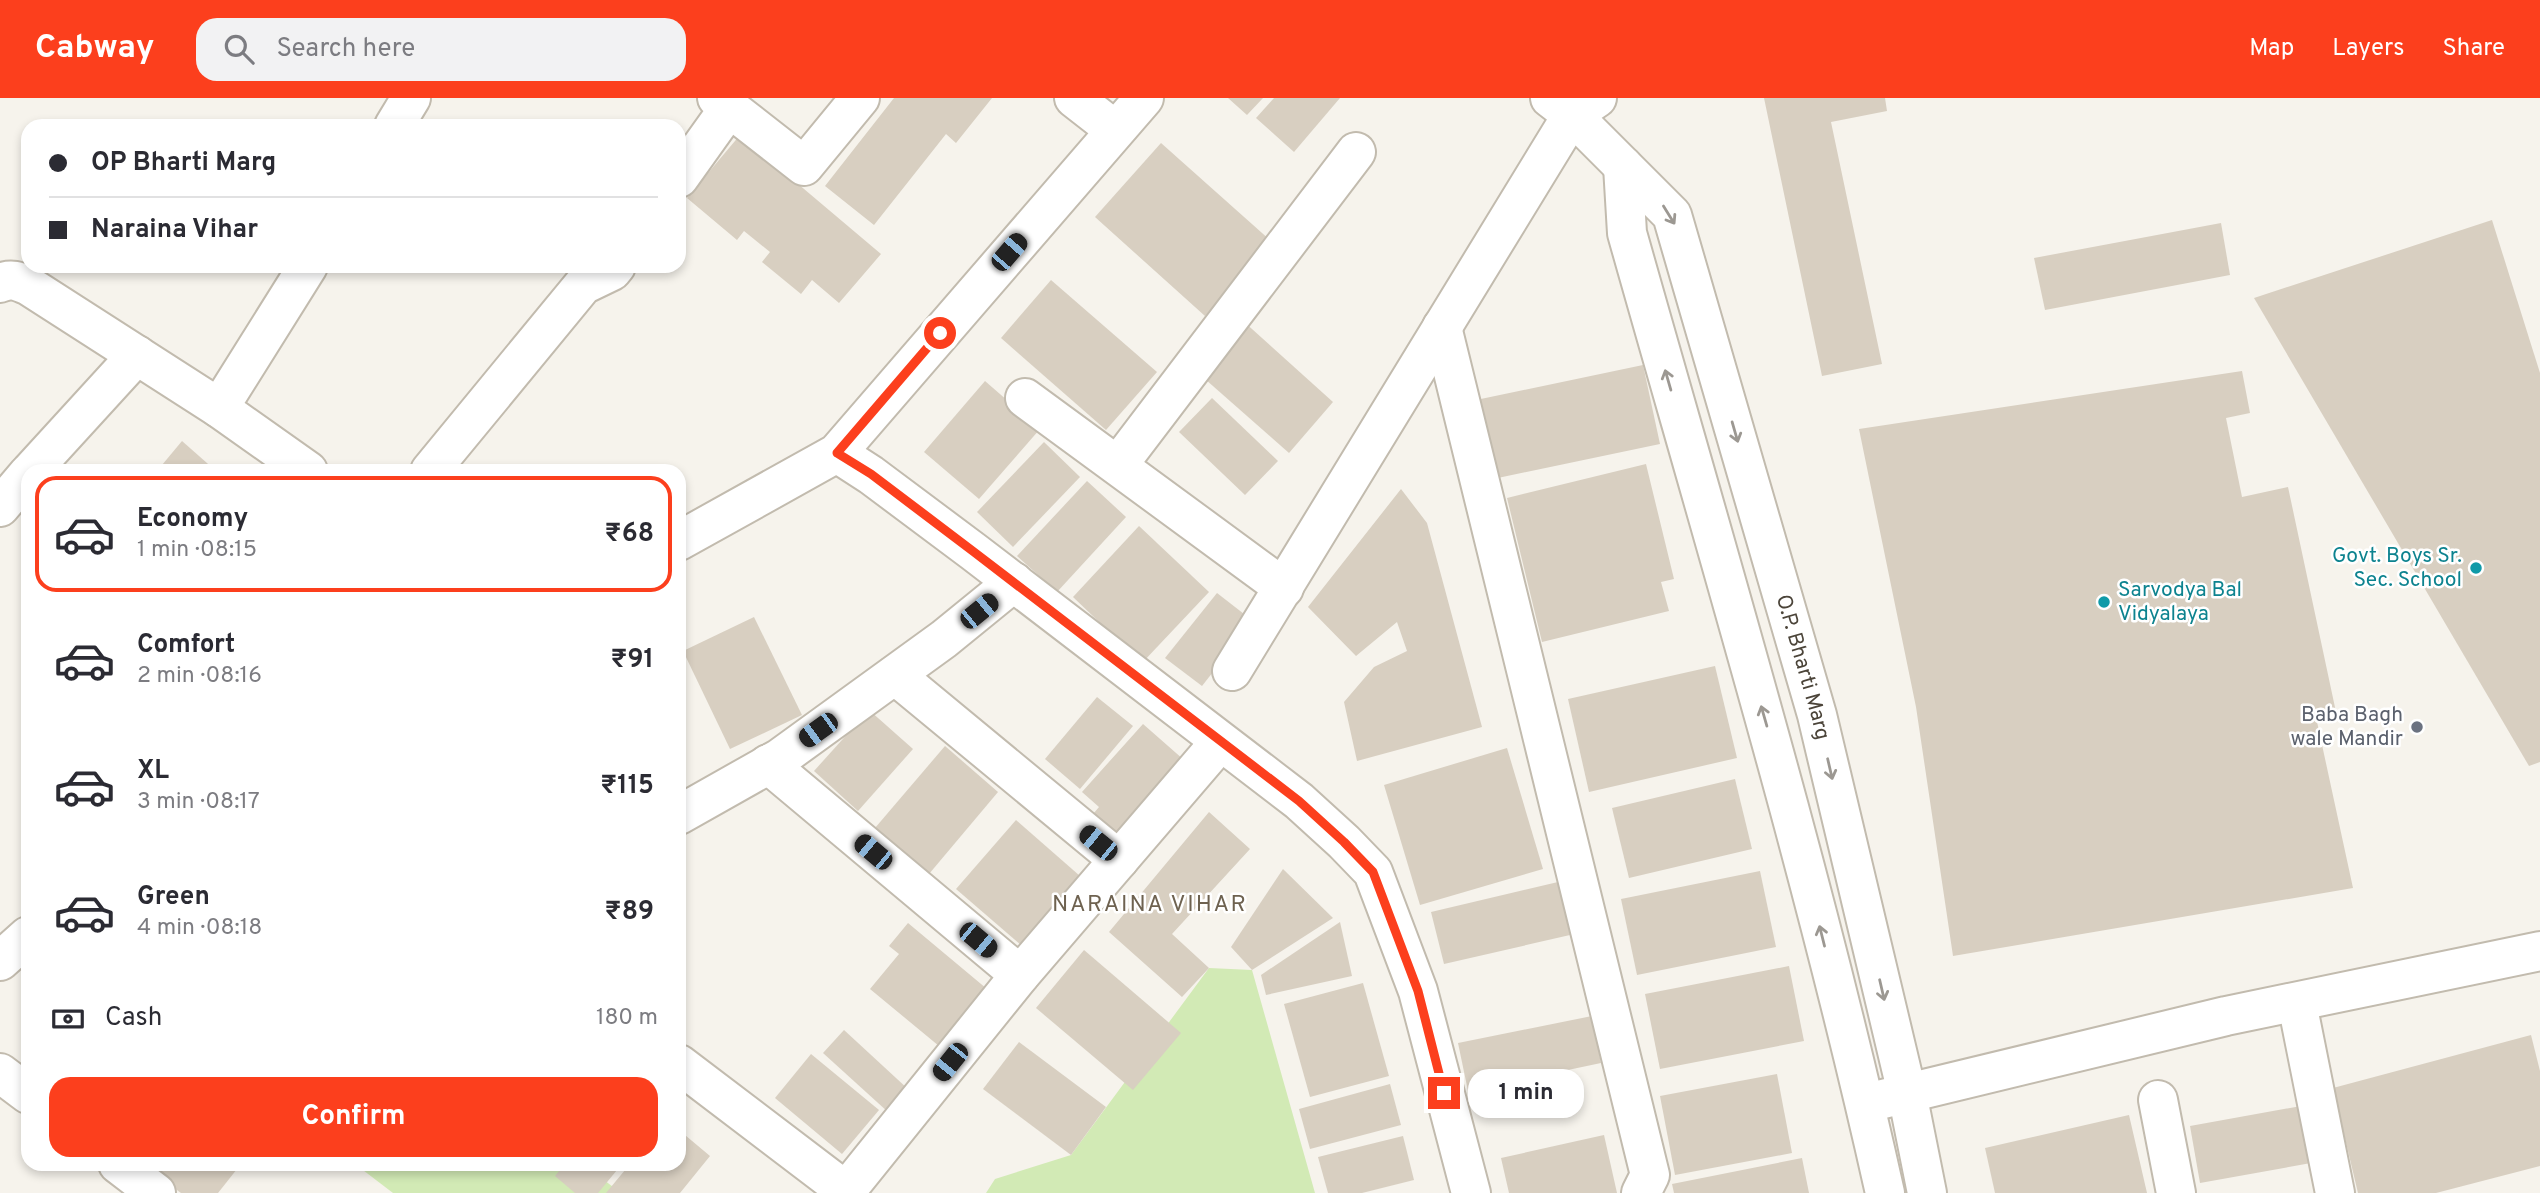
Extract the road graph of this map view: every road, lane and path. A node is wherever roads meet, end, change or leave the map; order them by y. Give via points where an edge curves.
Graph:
1 (411, 98) edge
2 (860, 98) edge
3 (1074, 98) edge
4 (1143, 98) edge
5 (723, 103) edge
6 (1573, 104) edge
7 (398, 119) edge
8 (1115, 130) junction
9 (1356, 152) dead end
10 (686, 166) edge
11 (1623, 166) junction
12 (304, 273) edge
13 (608, 273) edge
14 (0, 283) edge
15 (1442, 327) junction
16 (137, 355) junction
17 (1025, 398) dead end
18 (219, 408) junction
19 (837, 453) junction
20 (36, 464) edge
21 (298, 464) edge
22 (436, 464) edge
23 (1118, 465) junction
24 (21, 482) edge
25 (0, 507) edge
26 (686, 537) edge
27 (1014, 582) junction
28 (1284, 588) junction
29 (1232, 671) dead end
30 (895, 675) junction
31 (1220, 741) junction
32 (768, 764) junction
33 (686, 811) edge
34 (1119, 859) junction
35 (21, 942) edge
36 (2540, 951) edge
37 (0, 961) edge
38 (1020, 975) junction
39 (2297, 1003) junction
40 (686, 1069) edge
41 (0, 1073) edge
42 (21, 1089) edge
43 (1907, 1093) junction
44 (2158, 1100) dead end
45 (1865, 1103) junction
46 (127, 1171) edge
47 (156, 1193) edge
48 (1471, 1193) edge
49 (1640, 1193) edge
50 (1885, 1193) edge
51 (1927, 1193) edge
52 (2176, 1193) edge
53 (2336, 1193) edge

1 - 7 street
2 - 5 street via 804,166
3 - 8 street
4 - 8 street
5 - 10 street
6 - 11 street, O.P. Bharti Marg
6 - 15 street
8 - 19 street
9 - 23 street
11 -> 43 street, O.P. Bharti Marg via 1672,215 1817,715
45 -> 11 street via 1780,774 1627,233
12 - 18 street
13 - 22 street via 583,285
14 - 16 street via 18,281 29,286
15 - 28 street
15 - 49 street via 1650,1175
16 - 18 street
16 - 20 street
17 - 23 street
18 - 21 street
19 - 26 street
19 - 27 street
23 - 28 street
24 - 25 street
27 - 30 street
27 - 31 street
28 - 29 street
30 - 32 street
30 - 34 street
31 - 34 street
31 - 48 street via 1299,801 1373,872 1418,991
32 - 33 street
32 - 38 street
34 - 38 street
35 - 37 street
36 - 39 street
38 - 40 street via 846,1191
39 - 43 street
39 - 53 street
41 - 42 street
43 - 45 street
43 - 51 street, O.P. Bharti Marg
44 - 52 street
45 - 50 street
46 - 47 street

